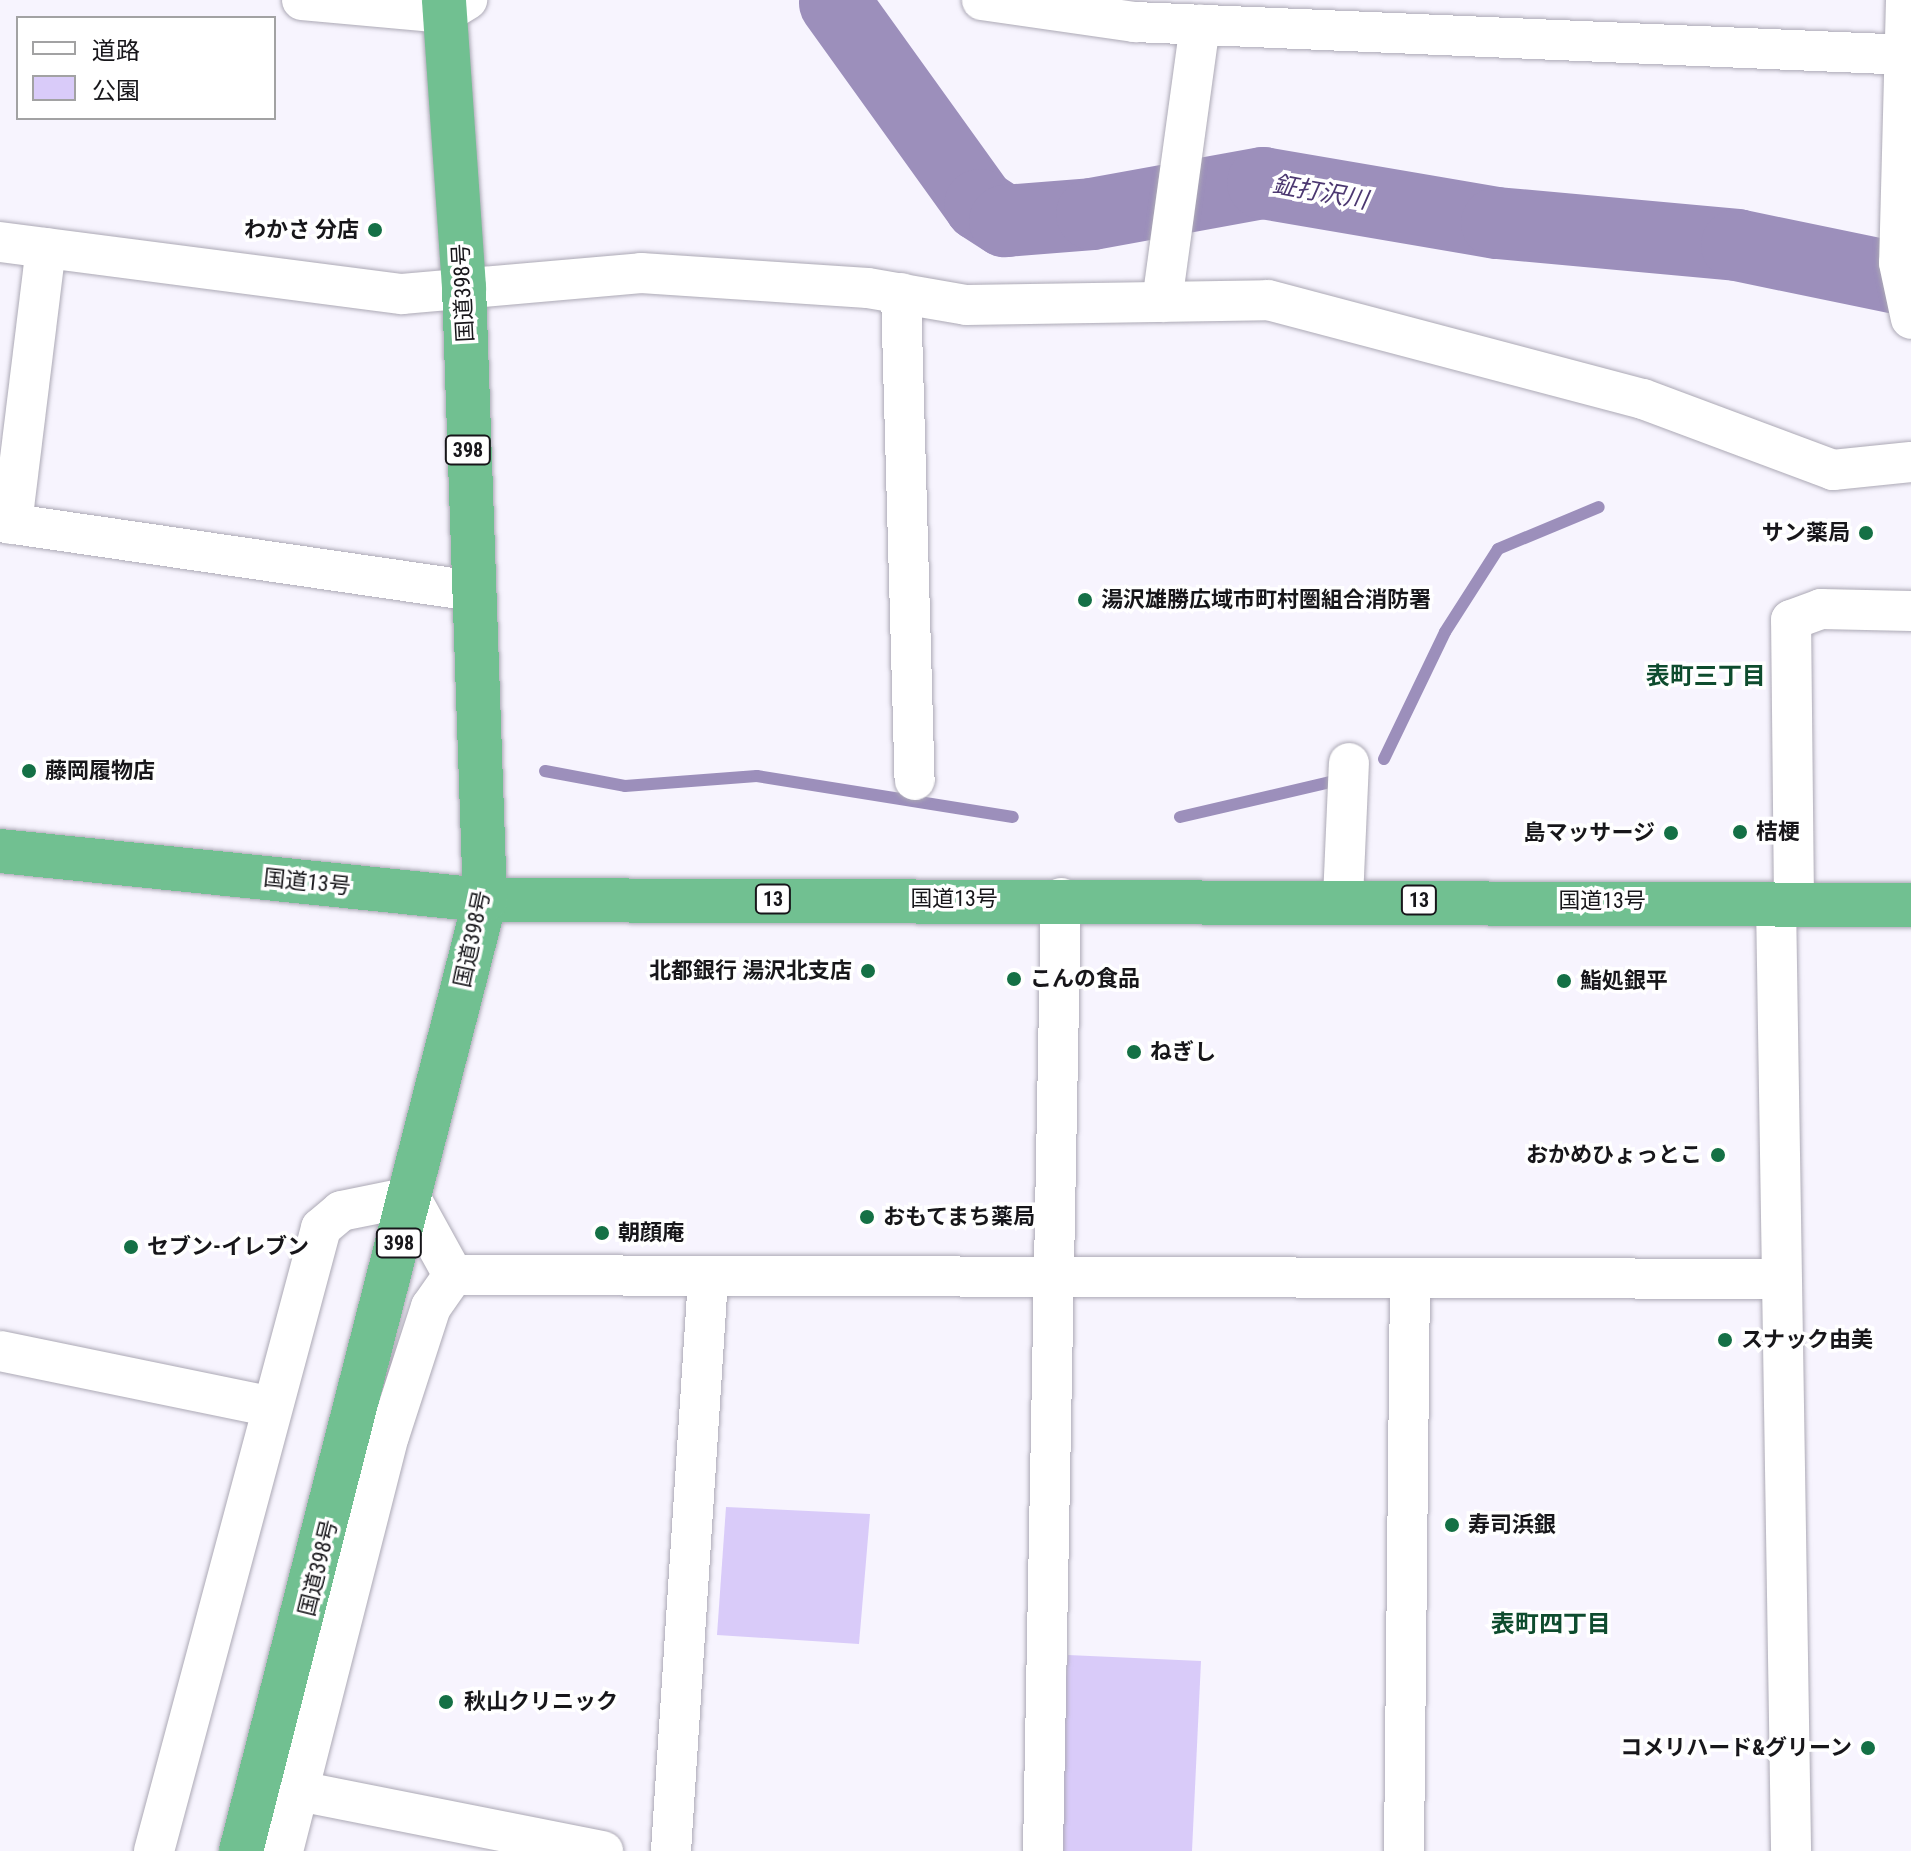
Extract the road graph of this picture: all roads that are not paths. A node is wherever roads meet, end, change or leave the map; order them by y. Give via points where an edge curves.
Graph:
1 (302, 0) edge
2 (982, 0) edge
3 (1906, 0) edge
4 (452, 4) edge
5 (1200, 25) junction
6 (1908, 54) edge
7 (0, 242) edge
8 (46, 248) junction
9 (464, 287) junction
10 (901, 293) junction
11 (1904, 293) edge
12 (1162, 302) junction
13 (1911, 462) edge
14 (6, 523) edge
15 (472, 591) junction
16 (1911, 611) edge
17 (1349, 763) dead end
18 (915, 780) dead end
19 (0, 851) edge
20 (1061, 898) junction
21 (1343, 899) junction
22 (485, 900) junction
23 (1785, 902) junction
24 (1911, 905) edge
25 (410, 1197) junction
26 (453, 1275) junction
27 (1055, 1276) junction
28 (708, 1279) junction
29 (1410, 1279) junction
30 (1780, 1279) junction
31 (0, 1351) edge
32 (268, 1406) junction
33 (299, 1791) junction
34 (154, 1851) edge
35 (241, 1851) edge
36 (283, 1851) edge
37 (603, 1851) edge
38 (671, 1851) edge
39 (1043, 1851) edge
40 (1404, 1851) edge
41 (1791, 1851) edge

1 - 4 street
2 - 5 street
3 - 6 street
4 - 9 highway, 国道398号 / 398
5 - 6 street
5 - 12 street
6 - 11 street
7 - 8 street
8 - 9 street via 402,294
8 - 14 street
9 - 10 street via 641,273
9 - 15 highway, 国道398号 / 398
10 - 12 street via 966,305
10 - 18 street
12 - 13 street via 1268,300 1376,326 1643,399 1833,470
14 - 15 street
15 - 22 highway, 国道398号 / 398
16 - 23 street via 1821,609 1791,620
17 - 21 street
19 - 22 highway, 国道13号 / 13
20 - 21 highway, 国道13号 / 13
20 - 22 highway, 国道13号 / 13
20 - 27 street
21 - 23 highway, 国道13号 / 13
22 - 25 highway, 国道398号 / 398
23 - 24 highway, 国道13号 / 13
23 - 30 street
25 - 26 street
25 - 32 street via 341,1211 321,1228
25 - 35 highway, 国道398号 / 398
26 - 28 street
26 - 33 street via 431,1307 389,1436
27 - 28 street
27 - 29 street
27 - 39 street
28 - 38 street
29 - 30 street
29 - 40 street
30 - 41 street
31 - 32 street
32 - 34 street
33 - 36 street
33 - 37 street

